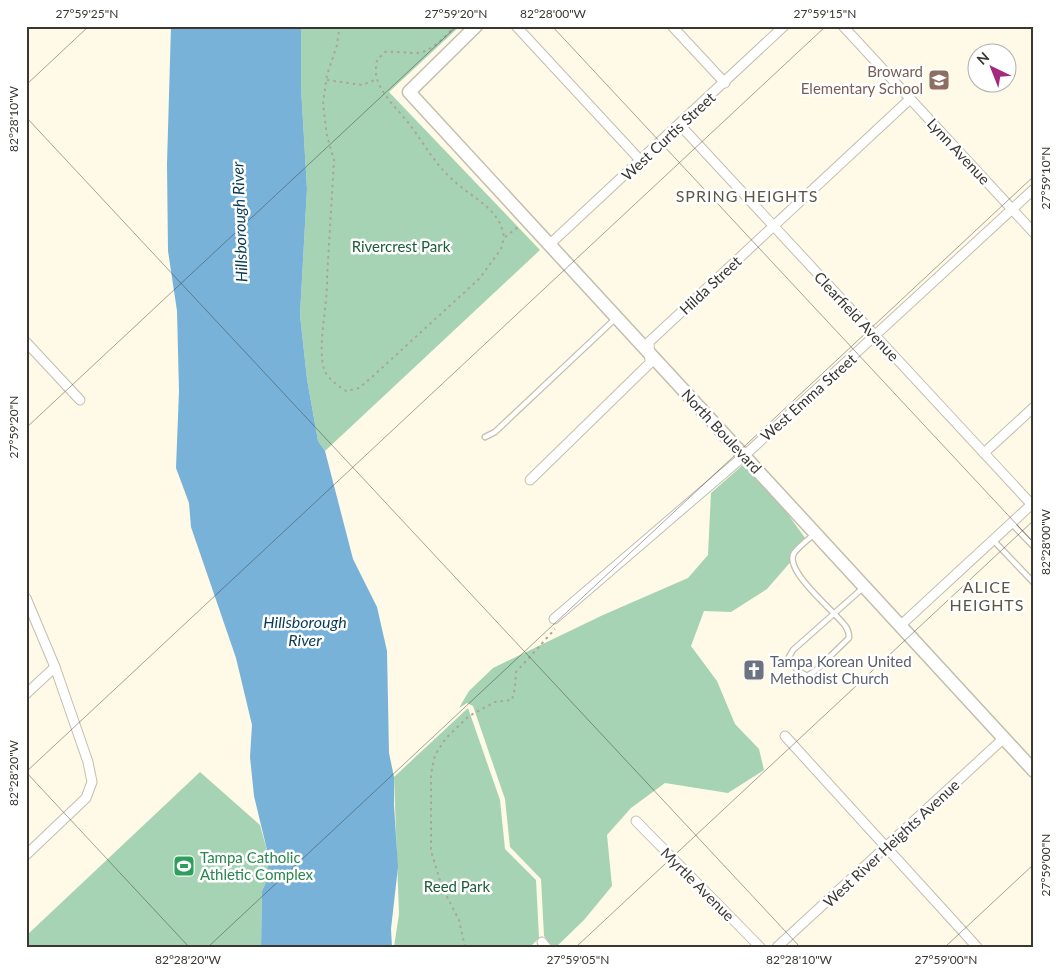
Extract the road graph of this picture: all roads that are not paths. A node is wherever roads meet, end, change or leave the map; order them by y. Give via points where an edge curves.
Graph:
1 (476, 26) edge
2 (516, 26) edge
3 (672, 26) edge
4 (784, 26) edge
5 (843, 26) edge
6 (725, 84) junction
7 (910, 98) junction
8 (680, 125) junction
9 (641, 161) junction
10 (1034, 189) edge
11 (1012, 209) junction
12 (774, 226) junction
13 (1034, 232) edge
14 (549, 245) junction
15 (617, 317) junction
16 (875, 336) junction
17 (26, 342) edge
18 (650, 353) junction
19 (80, 400) dead end
20 (1034, 407) edge
21 (485, 436) dead end
22 (984, 453) junction
23 (745, 455) junction
24 (530, 480) dead end
25 (1033, 505) edge
26 (1011, 523) junction
27 (816, 532) junction
28 (993, 540) junction
29 (1034, 547) edge
30 (1034, 583) edge
31 (865, 586) junction
32 (26, 598) edge
33 (834, 614) junction
34 (554, 619) road end
35 (901, 625) junction
36 (55, 667) junction
37 (26, 694) edge
38 (785, 736) dead end
39 (1004, 738) junction
40 (1034, 770) edge
41 (636, 821) dead end
42 (886, 848) junction
43 (26, 855) edge
44 (760, 947) edge
45 (777, 947) edge
46 (977, 947) edge

1 - 14 street, North Boulevard via 409,92
2 - 9 street
3 - 6 street
4 - 6 street, West Curtis Street
5 - 7 street, Lynn Avenue
6 - 8 street, West Curtis Street
7 - 11 street, Lynn Avenue
7 - 12 street, Hilda Street
8 - 9 street, West Curtis Street
8 - 12 street, Clearfield Avenue
9 - 14 street, West Curtis Street
10 - 11 street, West Emma Street
11 - 13 street, Lynn Avenue
11 - 16 street, West Emma Street
12 - 16 street, Clearfield Avenue
12 - 18 street, Hilda Street via 649,342
14 - 15 street, North Boulevard
15 - 18 street, North Boulevard
15 - 21 lane via 494,432
16 - 22 street, Clearfield Avenue
16 - 23 street, West Emma Street
17 - 19 street
18 - 23 street, North Boulevard
18 - 24 street, Hilda Street via 650,363
20 - 22 street
22 - 25 street, Clearfield Avenue
23 - 27 street, North Boulevard
23 - 34 street, West Emma Street
25 - 26 street
26 - 28 street
26 - 29 lane
27 - 31 street, North Boulevard
27 - 33 lane via 792,559 802,579
28 - 30 lane
28 - 35 street
31 - 33 lane
31 - 35 street, North Boulevard
32 - 36 street
33 - 33 lane via 793,650 790,657 797,670 806,676 850,638 847,628
35 - 39 street, North Boulevard
36 - 37 street
36 - 43 street via 92,782 86,798
38 - 42 street
39 - 40 street, North Boulevard
39 - 42 street, West River Heights Avenue
41 - 44 street, Myrtle Avenue
42 - 45 street, West River Heights Avenue
42 - 46 street

